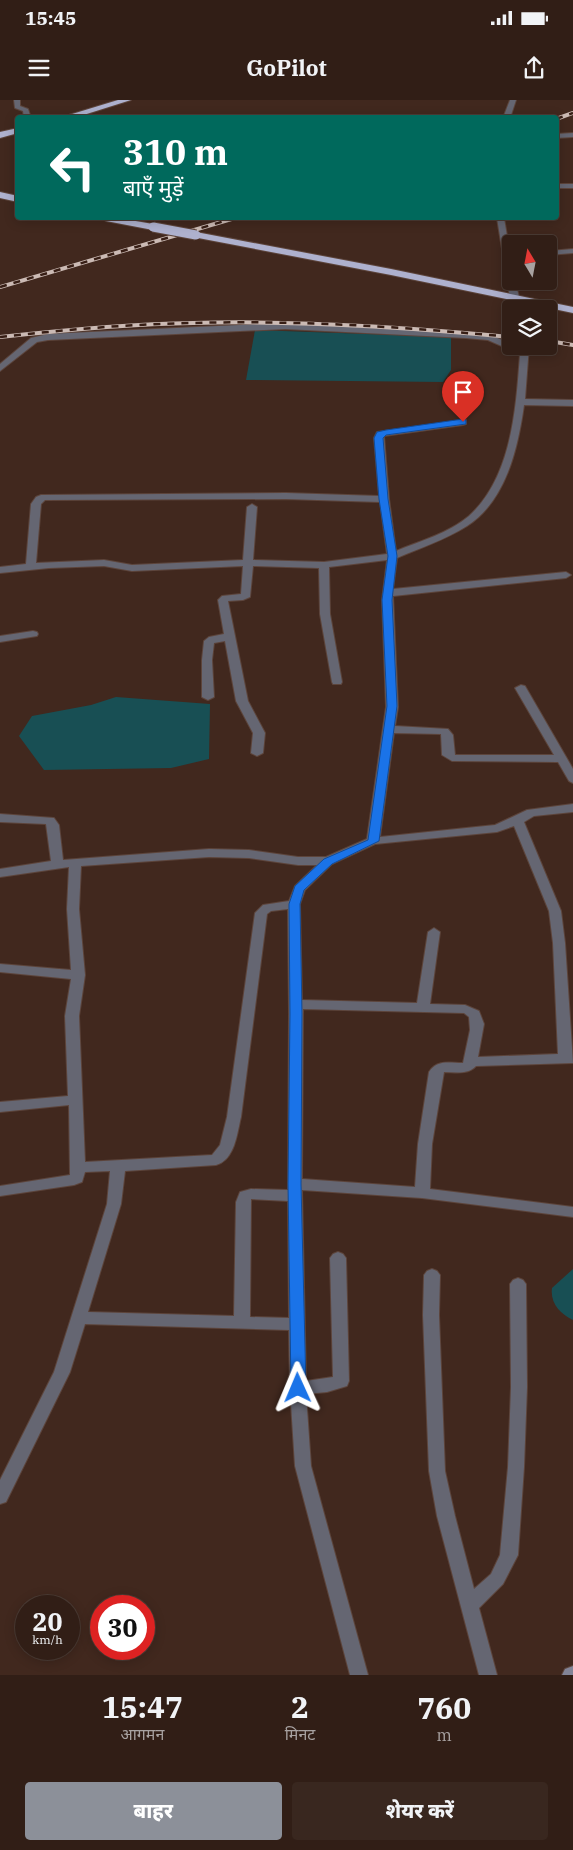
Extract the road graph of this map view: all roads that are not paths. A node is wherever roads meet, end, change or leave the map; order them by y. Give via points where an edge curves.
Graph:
1 (17, 100) edge
2 (127, 100) edge
3 (513, 100) edge
4 (27, 115) edge
5 (74, 115) edge
6 (507, 115) edge
7 (15, 131) edge
8 (0, 135) edge
9 (573, 135) edge
10 (559, 136) edge
11 (559, 186) edge
12 (573, 186) edge
13 (0, 196) edge
14 (15, 198) edge
15 (116, 220) edge
16 (500, 220) edge
17 (504, 235) edge
18 (573, 251) edge
19 (558, 252) edge
20 (513, 290) edge
21 (514, 298) junction
22 (573, 310) edge
23 (502, 342) edge
24 (524, 355) edge
25 (0, 368) edge
26 (520, 402) junction
27 (573, 403) edge
28 (463, 422) dead end
29 (384, 499) junction
30 (252, 507) dead end
31 (392, 556) junction
32 (247, 563) junction
33 (324, 566) junction
34 (31, 568) junction
35 (0, 570) edge
36 (566, 575) dead end
37 (388, 593) junction
38 (33, 634) dead end
39 (229, 637) junction
40 (0, 639) edge
41 (337, 682) dead end
42 (521, 688) dead end
43 (208, 697) dead end
44 (389, 729) junction
45 (257, 753) dead end
46 (562, 759) junction
47 (573, 779) edge
48 (573, 808) edge
49 (0, 818) edge
50 (517, 820) junction
51 (373, 841) junction
52 (328, 861) junction
53 (75, 863) junction
54 (57, 864) junction
55 (0, 873) edge
56 (294, 904) junction
57 (434, 932) dead end
58 (0, 968) edge
59 (78, 975) junction
60 (296, 1004) junction
61 (423, 1008) junction
62 (569, 1057) edge
63 (471, 1062) junction
64 (75, 1100) junction
65 (0, 1107) edge
66 (118, 1166) junction
67 (78, 1167) junction
68 (294, 1190) junction
69 (0, 1191) edge
70 (422, 1193) junction
71 (573, 1212) edge
72 (338, 1258) dead end
73 (432, 1275) dead end
74 (518, 1284) dead end
75 (79, 1318) junction
76 (242, 1322) junction
77 (298, 1324) junction
78 (298, 1388) junction
79 (0, 1497) edge
80 (470, 1605) junction
81 (359, 1675) edge
82 (488, 1675) edge

1 - 4 street via 17,107 26,110
2 - 5 highway
3 - 6 street
7 - 8 highway
9 - 10 street
11 - 12 street
13 - 14 highway
15 - 21 highway, bridge
16 - 17 street
18 - 19 street
20 - 21 street
21 - 22 highway
23 - 25 street via 466,335 285,326 48,337 34,340
24 - 26 street
26 - 27 street
26 - 31 street via 506,467 491,496 473,518
28 - 29 street via 380,434
29 - 31 street
29 - 34 street via 44,497 36,504
30 - 32 street
31 - 33 street
31 - 37 street
32 - 33 street
32 - 34 street via 132,568 104,563
32 - 39 street via 245,596 224,600
33 - 41 street via 325,614
34 - 35 street
36 - 37 street
37 - 44 street via 392,706
38 - 40 street
39 - 43 street via 209,641
39 - 45 street via 242,702 259,733
42 - 46 street
44 - 46 street via 444,731 448,755 452,758
44 - 51 street
46 - 47 street
48 - 50 street via 531,814
49 - 54 street via 50,820 54,825
50 - 51 street via 497,828
50 - 62 street via 555,911
51 - 52 street
52 - 53 street via 209,853
52 - 56 street via 299,889
53 - 54 street
53 - 59 street via 73,909
54 - 55 street
56 - 60 street
56 - 66 street via 274,906 261,913 227,1147 216,1160
57 - 61 street
58 - 59 street
59 - 64 street via 72,1016
60 - 61 street
60 - 68 street
61 - 63 street via 465,1009 476,1015 478,1024
62 - 63 street
63 - 70 street via 464,1068 441,1067 436,1072 425,1144
64 - 65 street
64 - 67 street
66 - 67 street
66 - 75 street via 114,1204
67 - 69 street via 74,1180
68 - 70 street
68 - 76 street via 245,1196
68 - 77 street
70 - 71 street
72 - 78 street via 341,1381 327,1386
73 - 80 street via 437,1471
74 - 80 street via 519,1387 509,1555 497,1579
75 - 76 street
75 - 79 street via 62,1372
76 - 77 street
77 - 78 street
78 - 81 street via 303,1466 310,1501
80 - 82 street

